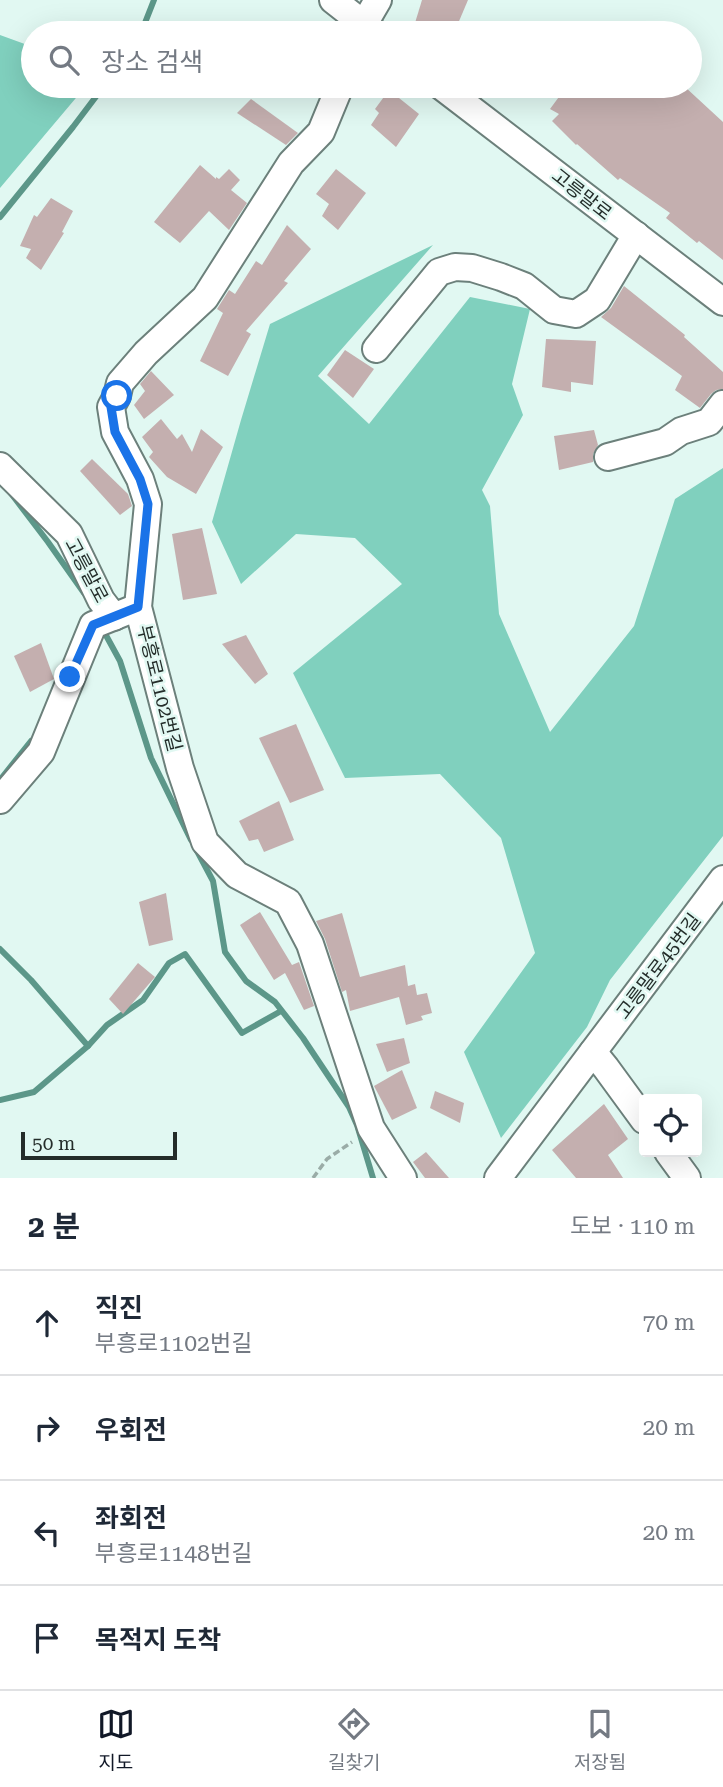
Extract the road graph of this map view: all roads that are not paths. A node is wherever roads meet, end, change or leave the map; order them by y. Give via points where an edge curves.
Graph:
1 (333, 0) edge
2 (378, 0) edge
3 (357, 21) edge
4 (370, 21) edge
5 (335, 98) edge
6 (457, 98) edge
7 (636, 235) junction
8 (723, 302) edge
9 (376, 349) dead end
10 (723, 404) edge
11 (608, 457) dead end
12 (0, 466) edge
13 (138, 607) junction
14 (103, 621) junction
15 (0, 800) edge
16 (723, 879) edge
17 (593, 1052) junction
18 (639, 1113) edge
19 (671, 1157) edge
20 (403, 1178) edge
21 (498, 1178) edge
22 (687, 1178) edge

1 - 3 street
2 - 4 street
5 - 13 street, 부흥로1102번길 via 320,132 290,163 205,298 120,383 111,407 115,432 148,504
6 - 7 street, 고릉말로
7 - 8 street, 고릉말로
7 - 9 street via 597,300 576,314 554,310 524,286 501,277 455,267 439,272
10 - 11 street via 709,422 665,442
12 - 14 street, 고릉말로 via 69,534 101,600
13 - 14 street
13 - 20 street, 부흥로1102번길 via 180,768 205,842 237,875 288,902 310,944 371,1128
14 - 15 street via 41,752
16 - 17 street, 고릉말로45번길
17 - 18 street
17 - 21 street, 고릉말로45번길
19 - 22 street

